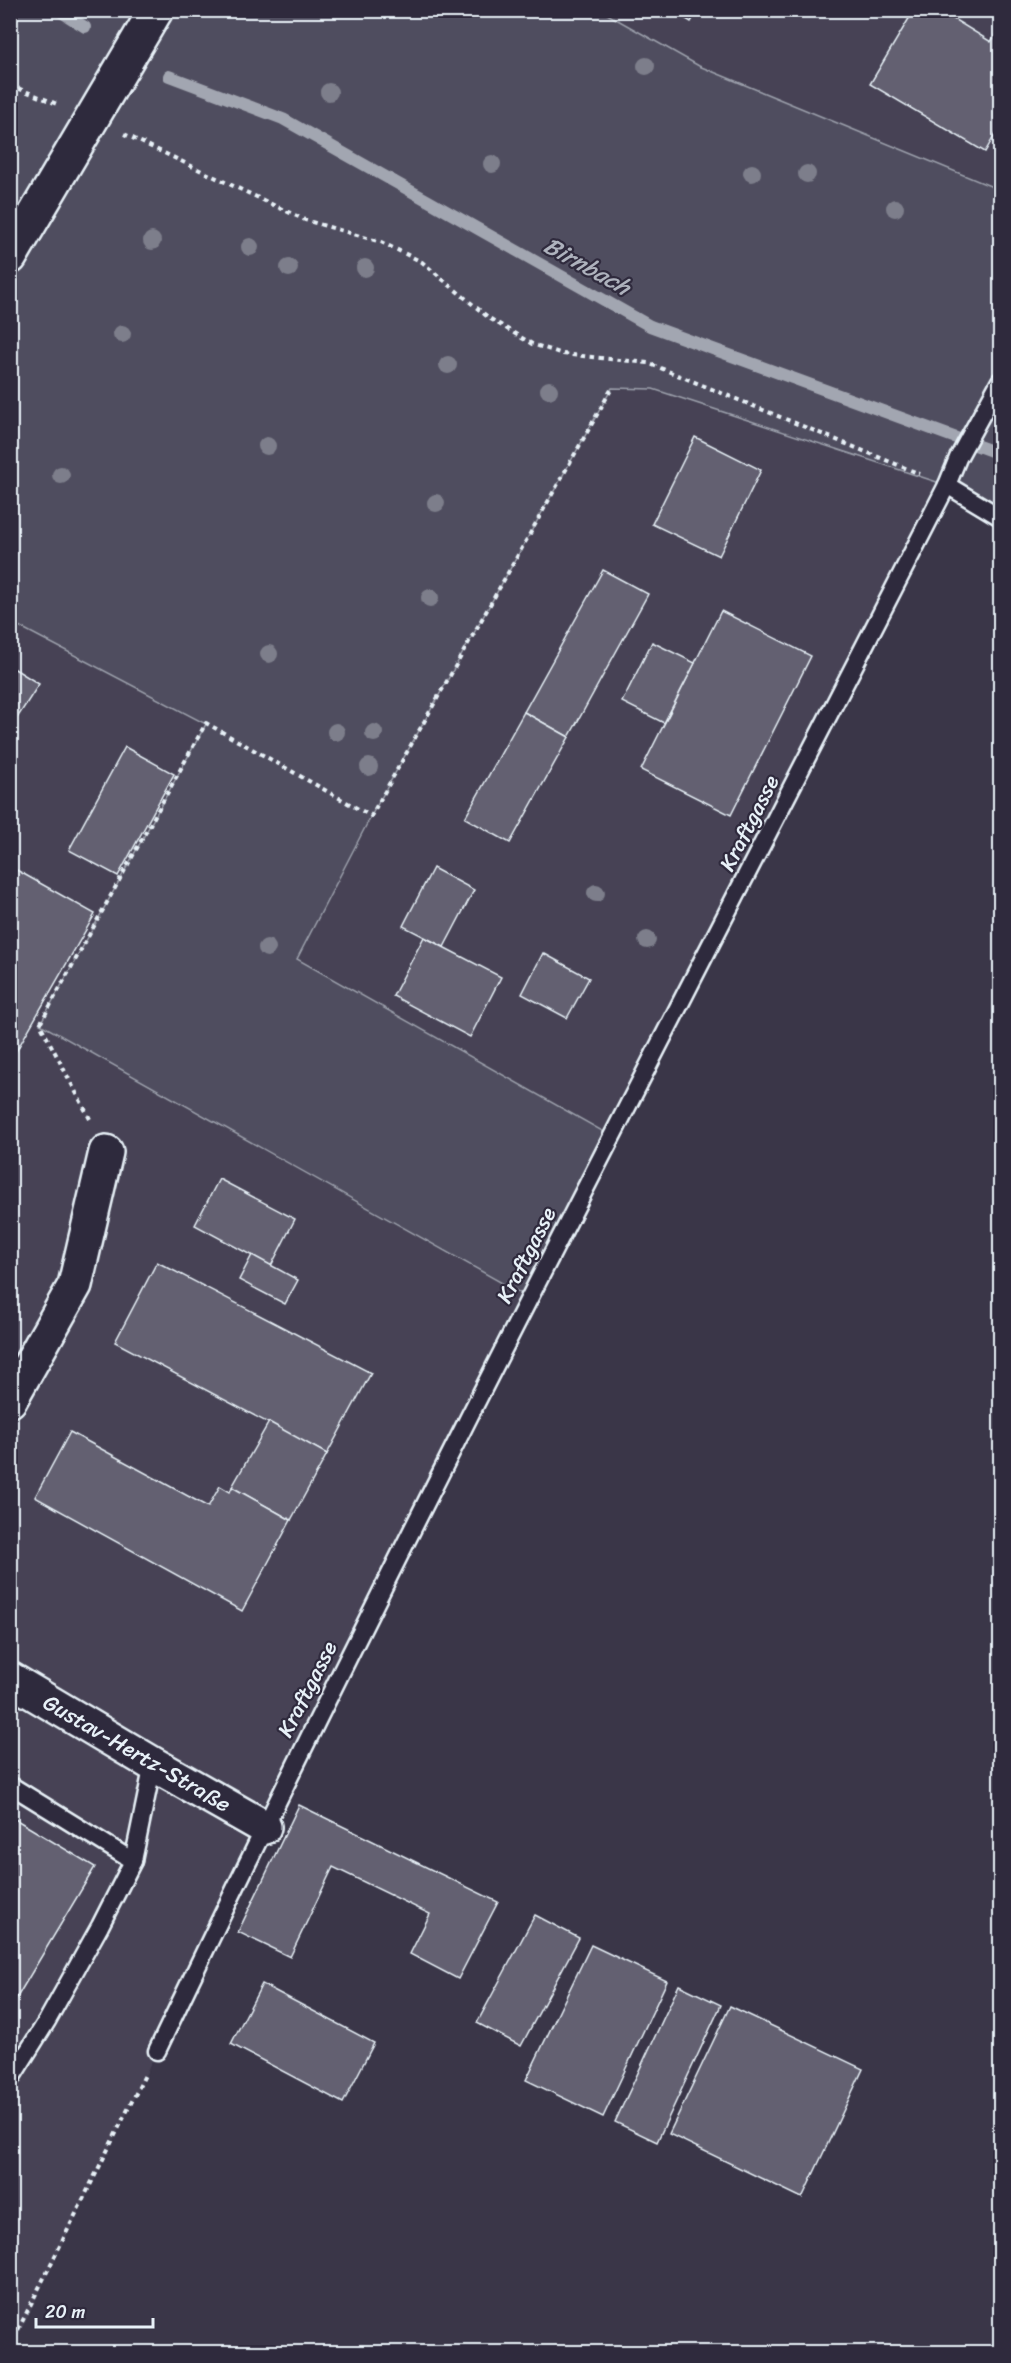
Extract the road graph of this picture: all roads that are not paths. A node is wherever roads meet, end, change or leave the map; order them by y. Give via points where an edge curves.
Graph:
1 (156, 10) edge
2 (10, 257) edge
3 (1000, 381) edge
4 (946, 485) junction
5 (1000, 517) edge
6 (106, 1152) road end
7 (10, 1400) edge
8 (10, 1679) edge
9 (153, 1764) junction
10 (10, 1785) edge
11 (264, 1827) junction
12 (133, 1861) junction
13 (157, 2051) road end
14 (10, 2080) edge

1 - 2 street
3 - 4 lane, Kraftgasse
4 - 5 lane
4 - 11 lane, Kraftgasse via 500,1354
6 - 7 street via 75,1285
8 - 9 street, Gustav-Hertz-Straße
9 - 11 street, Gustav-Hertz-Straße
9 - 12 lane
10 - 12 lane
11 - 13 lane, Kraftgasse
12 - 14 lane via 84,1955

